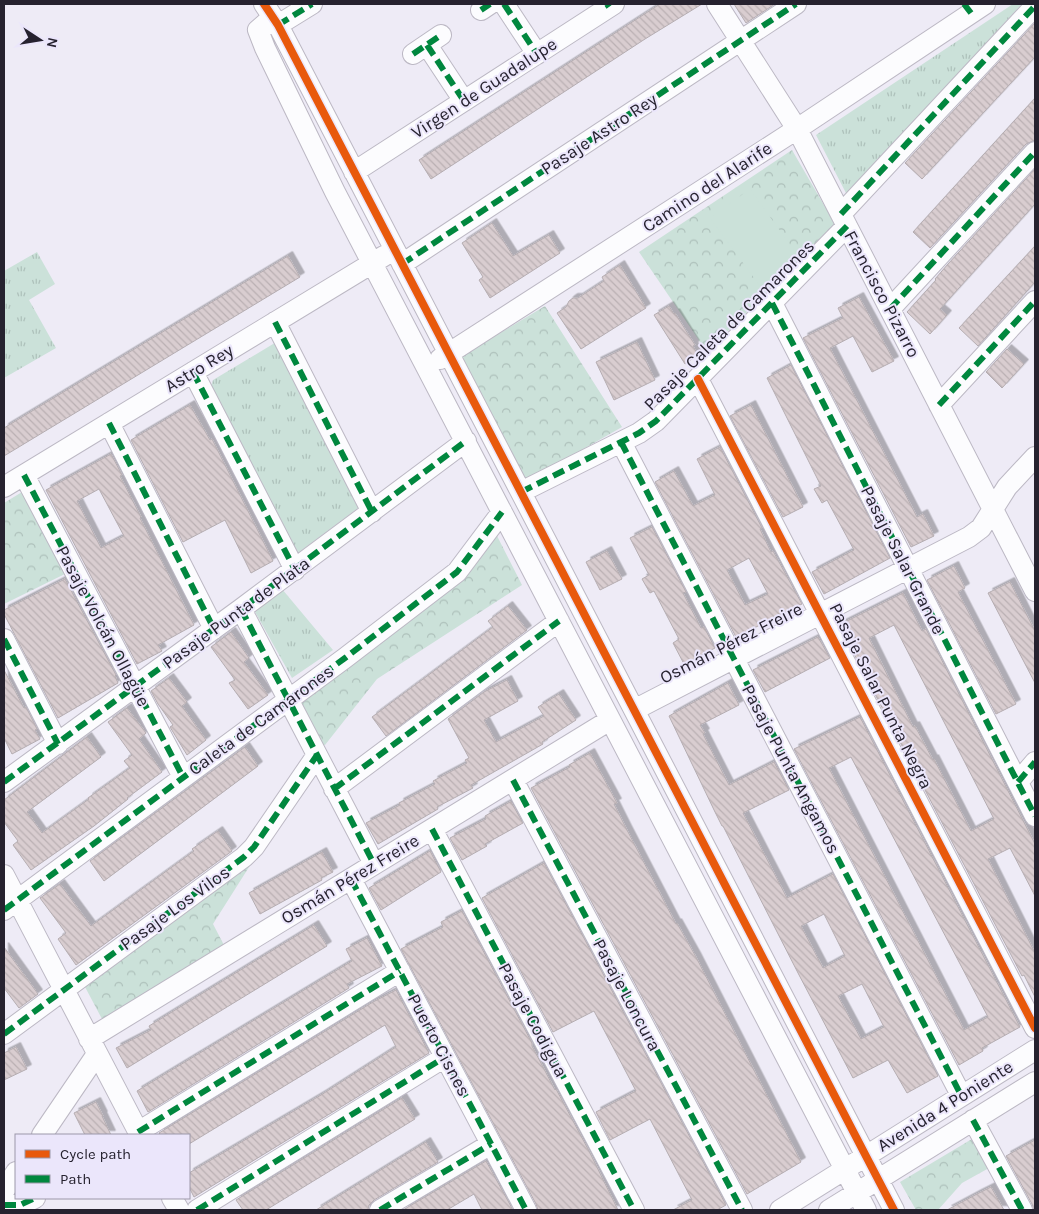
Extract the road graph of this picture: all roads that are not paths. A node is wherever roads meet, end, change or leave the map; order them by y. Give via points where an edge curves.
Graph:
1 (264, 4) edge
2 (312, 4) edge
3 (504, 4) edge
4 (717, 4) edge
5 (796, 4) edge
6 (610, 5) edge
7 (1035, 6) edge
8 (973, 7) edge
9 (278, 24) junction
10 (740, 41) junction
11 (427, 44) dead end
12 (537, 54) junction
13 (464, 101) junction
14 (796, 129) junction
15 (1035, 152) edge
16 (354, 172) junction
17 (844, 220) junction
18 (399, 257) junction
19 (373, 262) junction
20 (1035, 301) edge
21 (772, 303) junction
22 (890, 309) junction
23 (275, 322) junction
24 (449, 353) junction
25 (427, 367) junction
26 (192, 372) junction
27 (698, 379) junction
28 (939, 405) junction
29 (109, 423) junction
30 (466, 441) junction
31 (621, 442) junction
32 (1035, 457) edge
33 (24, 474) junction
34 (4, 487) edge
35 (521, 492) junction
36 (993, 510) junction
37 (372, 512) junction
38 (502, 512) junction
39 (908, 569) junction
40 (294, 570) junction
41 (1035, 591) edge
42 (241, 610) junction
43 (821, 614) junction
44 (559, 621) junction
45 (214, 628) junction
46 (4, 639) edge
47 (734, 659) junction
48 (135, 687) junction
49 (288, 700) junction
50 (634, 710) junction
51 (610, 720) junction
52 (58, 744) junction
53 (318, 755) junction
54 (1035, 762) edge
55 (183, 777) junction
56 (513, 780) junction
57 (4, 782) edge
58 (1018, 782) junction
59 (334, 788) junction
60 (1035, 816) edge
61 (432, 829) junction
62 (374, 864) junction
63 (4, 875) edge
64 (351, 879) junction
65 (10, 905) edge
66 (400, 971) junction
67 (63, 989) junction
68 (1035, 1028) edge
69 (4, 1034) edge
70 (93, 1046) junction
71 (1035, 1050) edge
72 (445, 1057) junction
73 (1035, 1082) edge
74 (961, 1095) junction
75 (973, 1120) junction
76 (43, 1134) edge
77 (139, 1134) edge
78 (491, 1144) junction
79 (866, 1156) junction
80 (844, 1170) junction
81 (15, 1174) edge
82 (878, 1179) junction
83 (4, 1191) edge
84 (33, 1199) edge
85 (861, 1202) edge
86 (4, 1205) edge
87 (197, 1210) edge
88 (380, 1210) edge
89 (526, 1210) edge
90 (634, 1210) edge
91 (742, 1210) edge
92 (780, 1210) edge
93 (829, 1210) edge
94 (894, 1210) edge
95 (1022, 1210) edge

1 - 9 street
2 - 9 street
3 - 12 street
4 - 10 street, Francisco Pizarro
5 - 10 street, Pasaje Astro Rey
6 - 12 street, Virgen de Guadalupe
7 - 17 street, Pasaje Caleta de Camarones
8 - 14 street, Camino del Alarife
9 - 16 street
9 - 19 street via 266,23 258,30 264,48
10 - 14 street, Francisco Pizarro
10 - 18 street, Pasaje Astro Rey
11 - 13 street
12 - 13 street, Virgen de Guadalupe
13 - 16 street, Virgen de Guadalupe
14 - 17 street, Francisco Pizarro
14 - 24 street, Camino del Alarife
15 - 22 street
16 - 18 street
17 - 21 street, Pasaje Caleta de Camarones
17 - 22 street, Francisco Pizarro
18 - 19 street, Astro Rey
18 - 24 street
19 - 23 street, Astro Rey
19 - 25 street
20 - 28 street
21 - 27 street, Pasaje Caleta de Camarones
21 - 39 street, Pasaje Salar Grande
22 - 28 street, Francisco Pizarro
23 - 26 street, Astro Rey
23 - 37 street
24 - 25 street, Camino del Alarife
24 - 35 street
25 - 30 street
26 - 29 street, Astro Rey
26 - 40 street
27 - 31 street, Pasaje Caleta de Camarones via 656,421
27 - 43 street, Pasaje Salar Punta Negra
28 - 36 street, Francisco Pizarro
29 - 33 street, Astro Rey
29 - 45 street
30 - 37 street, Pasaje Punta de Plata
30 - 38 street
31 - 35 street, Pasaje Caleta de Camarones
31 - 47 street, Pasaje Punta Angamos
32 - 36 street, Osmán Pérez Freire via 1007,487
33 - 34 street, Astro Rey
33 - 48 street, Pasaje Volcán Ollagüe
35 - 50 street
36 - 39 street, Osmán Pérez Freire via 981,528 969,537
36 - 41 street, Francisco Pizarro
37 - 40 street, Pasaje Punta de Plata
38 - 44 street
38 - 49 street, Caleta de Camarones via 457,572
39 - 43 street, Osmán Pérez Freire
39 - 58 street, Pasaje Salar Grande
40 - 42 street, Pasaje Punta de Plata
42 - 45 street, Pasaje Punta de Plata
42 - 49 street
43 - 47 street, Osmán Pérez Freire
43 - 68 street, Pasaje Salar Punta Negra
44 - 51 street
44 - 59 street
45 - 48 street, Pasaje Punta de Plata
46 - 52 street
47 - 50 street, Osmán Pérez Freire
47 - 74 street, Pasaje Punta Angamos
48 - 52 street, Pasaje Punta de Plata
48 - 55 street, Pasaje Volcán Ollagüe
49 - 53 street
49 - 55 street, Caleta de Camarones
50 - 79 street
51 - 56 street, Osmán Pérez Freire
51 - 80 street
52 - 57 street, Pasaje Punta de Plata
53 - 59 street
53 - 67 street, Pasaje Los Vilos via 244,857
54 - 58 street
55 - 65 street, Caleta de Camarones
56 - 61 street, Osmán Pérez Freire
56 - 91 street, Pasaje Loncura
58 - 60 street, Pasaje Salar Grande
59 - 62 street
61 - 62 street, Osmán Pérez Freire
61 - 90 street, Pasaje Codigua
62 - 64 street, Osmán Pérez Freire
63 - 65 street
64 - 66 street, Puerto Cisnes
64 - 70 street, Osmán Pérez Freire
65 - 67 street
66 - 72 street, Puerto Cisnes
66 - 77 street
67 - 69 street, Pasaje Los Vilos
67 - 70 street
70 - 76 street, Osmán Pérez Freire
70 - 77 street
71 - 74 street, Avenida 4 Poniente
72 - 78 street, Puerto Cisnes
72 - 87 street
73 - 75 street, Avenida 4 Poniente
74 - 79 street, Avenida 4 Poniente
75 - 82 street, Avenida 4 Poniente
75 - 95 street
78 - 88 street
78 - 89 street, Puerto Cisnes
79 - 80 street, Avenida 4 Poniente
79 - 82 street
80 - 85 street
80 - 92 street, Avenida 4 Poniente
81 - 83 street
82 - 85 street, Avenida 4 Poniente
82 - 94 street
84 - 86 street via 20,1205
85 - 93 street, Avenida 4 Poniente

